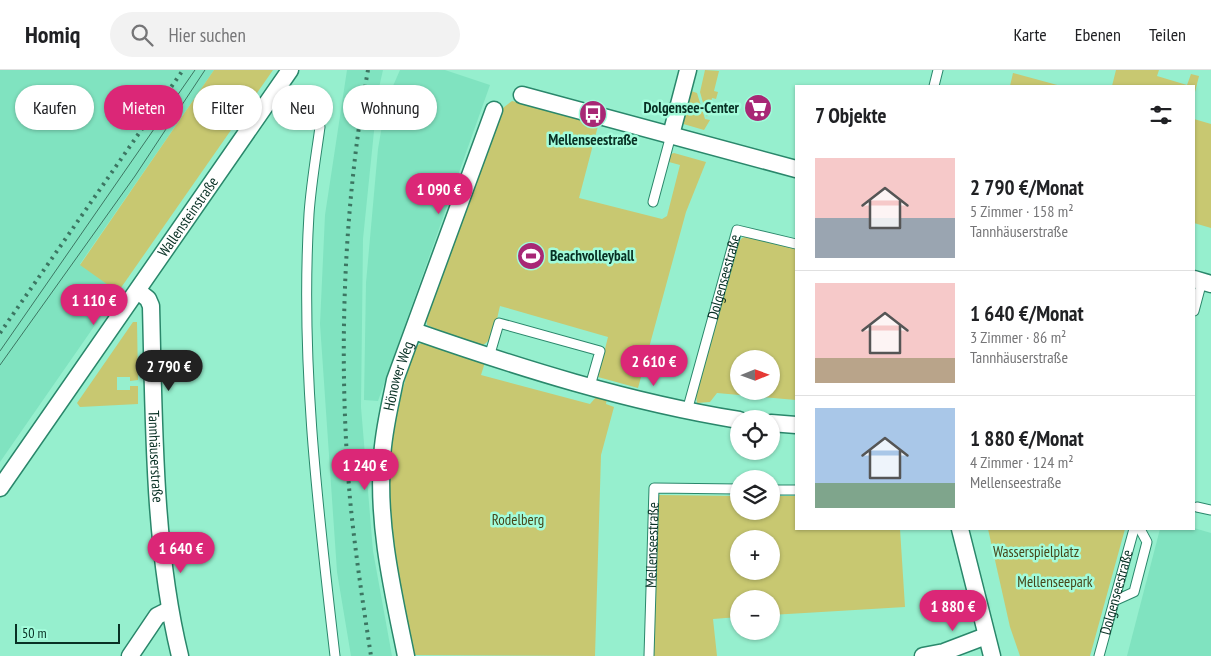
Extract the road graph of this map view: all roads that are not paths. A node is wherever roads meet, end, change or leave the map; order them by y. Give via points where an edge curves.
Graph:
1 (290, 70) edge
2 (688, 70) edge
3 (938, 70) edge
4 (934, 85) edge
5 (522, 95) dead end
6 (494, 110) dead end
7 (320, 130) edge
8 (670, 135) junction
9 (795, 169) edge
10 (652, 202) dead end
11 (795, 244) edge
12 (1202, 281) edge
13 (138, 291) junction
14 (1195, 306) edge
15 (414, 331) junction
16 (489, 357) junction
17 (590, 386) junction
18 (687, 412) junction
19 (730, 419) edge
20 (780, 424) edge
21 (795, 425) edge
22 (0, 488) edge
23 (730, 489) edge
24 (780, 490) edge
25 (795, 490) edge
26 (1197, 507) dead end
27 (1211, 510) edge
28 (960, 530) edge
29 (1134, 530) edge
30 (1141, 530) edge
31 (1114, 601) junction
32 (169, 610) junction
33 (986, 636) junction
34 (931, 655) edge
35 (130, 656) edge
36 (180, 656) edge
37 (335, 656) edge
38 (406, 656) edge
39 (649, 656) edge
40 (992, 656) edge
41 (1099, 656) edge

1 - 13 street, Wallensteinstraße
2 - 8 street
3 - 4 lane
5 - 8 street
6 - 15 street, Hönower Weg
7 - 37 lane via 309,213 307,339 312,445
8 - 9 street
8 - 10 lane
11 - 18 lane, Dolgenseestraße via 737,230
12 - 14 lane
13 - 22 street, Wallensteinstraße
13 - 32 street, Tannhäuserstraße via 148,299 150,306 156,458
15 - 16 street
15 - 38 street, Hönower Weg via 395,380 381,466 387,556
16 - 17 street
16 - 17 lane via 499,323 600,351
17 - 18 street
18 - 19 street
20 - 21 street
23 - 39 lane, Mellenseestraße via 654,488
24 - 25 lane
26 - 27 lane
28 - 33 street
29 - 31 lane, Dolgenseestraße
30 - 31 lane via 1147,542 1134,592
31 - 41 lane, Dolgenseestraße
32 - 35 street via 157,616
32 - 36 street, Tannhäuserstraße
33 - 34 street
33 - 40 street

